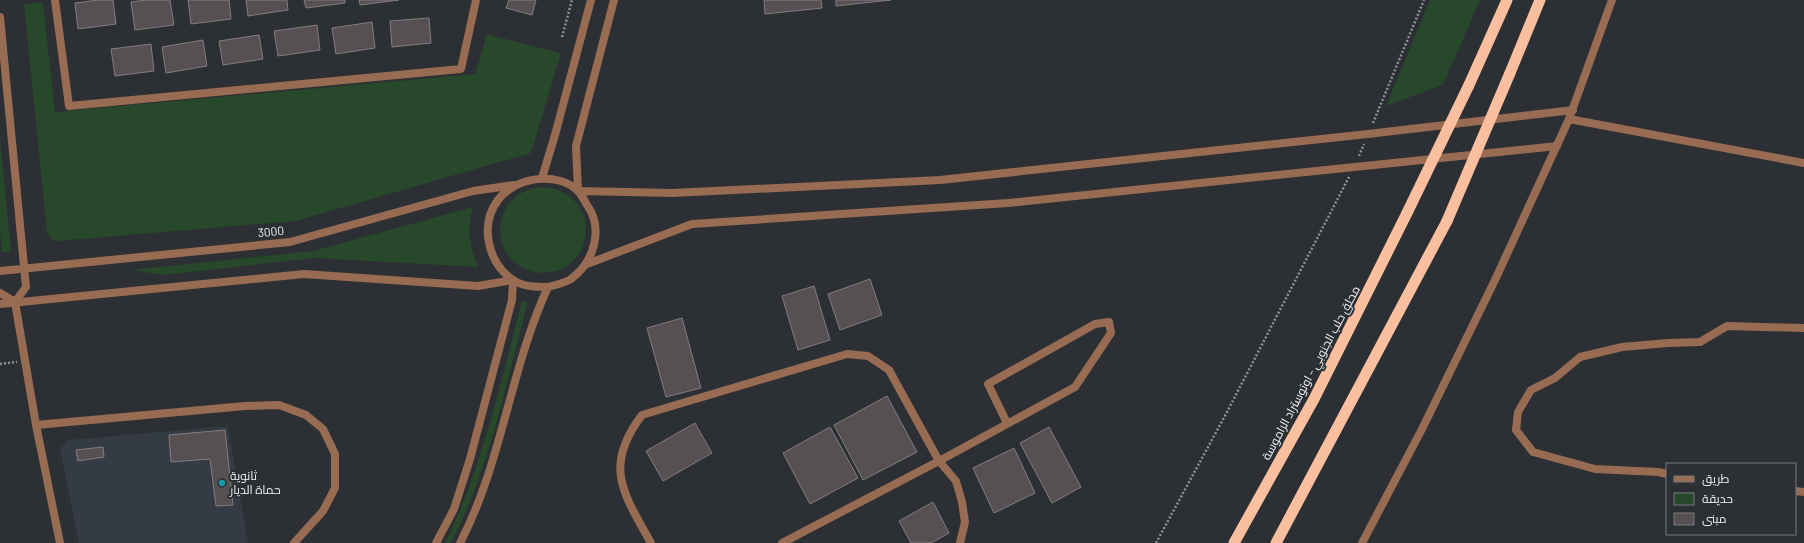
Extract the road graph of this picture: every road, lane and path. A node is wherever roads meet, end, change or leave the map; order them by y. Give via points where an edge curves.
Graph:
1 (55, 0) edge
2 (476, 0) edge
3 (572, 0) edge
4 (591, 0) edge
5 (614, 0) edge
6 (1424, 0) edge
7 (1507, 0) edge
8 (1540, 0) edge
9 (1612, 0) edge
10 (0, 17) edge
11 (562, 37) dead end
12 (1573, 110) junction
13 (1569, 119) junction
14 (1368, 134) junction
15 (1557, 146) junction
16 (1804, 162) edge
17 (1355, 166) junction
18 (542, 178) junction
19 (515, 185) junction
20 (578, 191) junction
21 (587, 264) junction
22 (24, 268) junction
23 (0, 271) edge
24 (514, 280) junction
25 (548, 287) junction
26 (0, 293) edge
27 (15, 302) junction
28 (0, 304) edge
29 (1804, 328) edge
30 (25, 361) junction
31 (0, 364) edge
32 (1007, 423) junction
33 (36, 425) junction
34 (939, 461) junction
35 (1666, 474) edge
36 (60, 543) edge
37 (294, 543) edge
38 (436, 543) edge
39 (460, 543) edge
40 (651, 543) edge
41 (782, 543) edge
42 (960, 543) edge
43 (1156, 543) edge
44 (1234, 543) edge
45 (1276, 543) edge
46 (1362, 543) edge

1 - 2 street via 69,106 461,69
3 - 11 path
4 - 18 street via 556,135
5 - 20 street via 576,146
6 - 14 path
7 - 44 highway, محلق حلب الجنوبي - اوتوستراد الراموسة, bridge via 1469,85 1314,399
8 - 45 highway, bridge via 1447,222
9 - 12 street
10 - 22 street
12 - 13 street
12 - 14 street
13 - 15 street
13 - 16 street
14 - 17 path
14 - 20 street via 940,180 674,193
15 - 17 street
15 - 46 street via 1422,429
17 - 21 street via 1008,202 692,224
17 - 43 path
18 - 19 street
18 - 20 street via 561,181
19 - 22 street, 3000 via 473,191 290,242
19 - 24 street via 498,200 488,221 488,243 497,264
20 - 21 street via 593,213 596,239
21 - 25 street via 570,280
22 - 23 street, 3000
22 - 27 street via 26,287
24 - 25 street via 530,287
24 - 27 street via 478,286 304,274
24 - 38 street via 512,300 470,459 454,509
25 - 39 street via 536,313 473,518
26 - 27 street
27 - 28 street
27 - 30 street
29 - 35 street via 1727,326 1700,342 1622,347 1580,357 1555,378 1531,390 1518,412 1516,430 1533,452 1595,469
30 - 31 path
30 - 33 street
32 - 32 street via 1075,387 1111,333 1109,322 1094,324 988,384
32 - 34 street
33 - 36 street
33 - 37 street via 245,406 279,405 306,415 323,429 335,454 335,488 323,511
34 - 40 street via 889,370 868,356 847,354 642,415 630,430 622,454 620,478 627,499
34 - 41 street
34 - 42 street via 956,481 962,502 965,522

